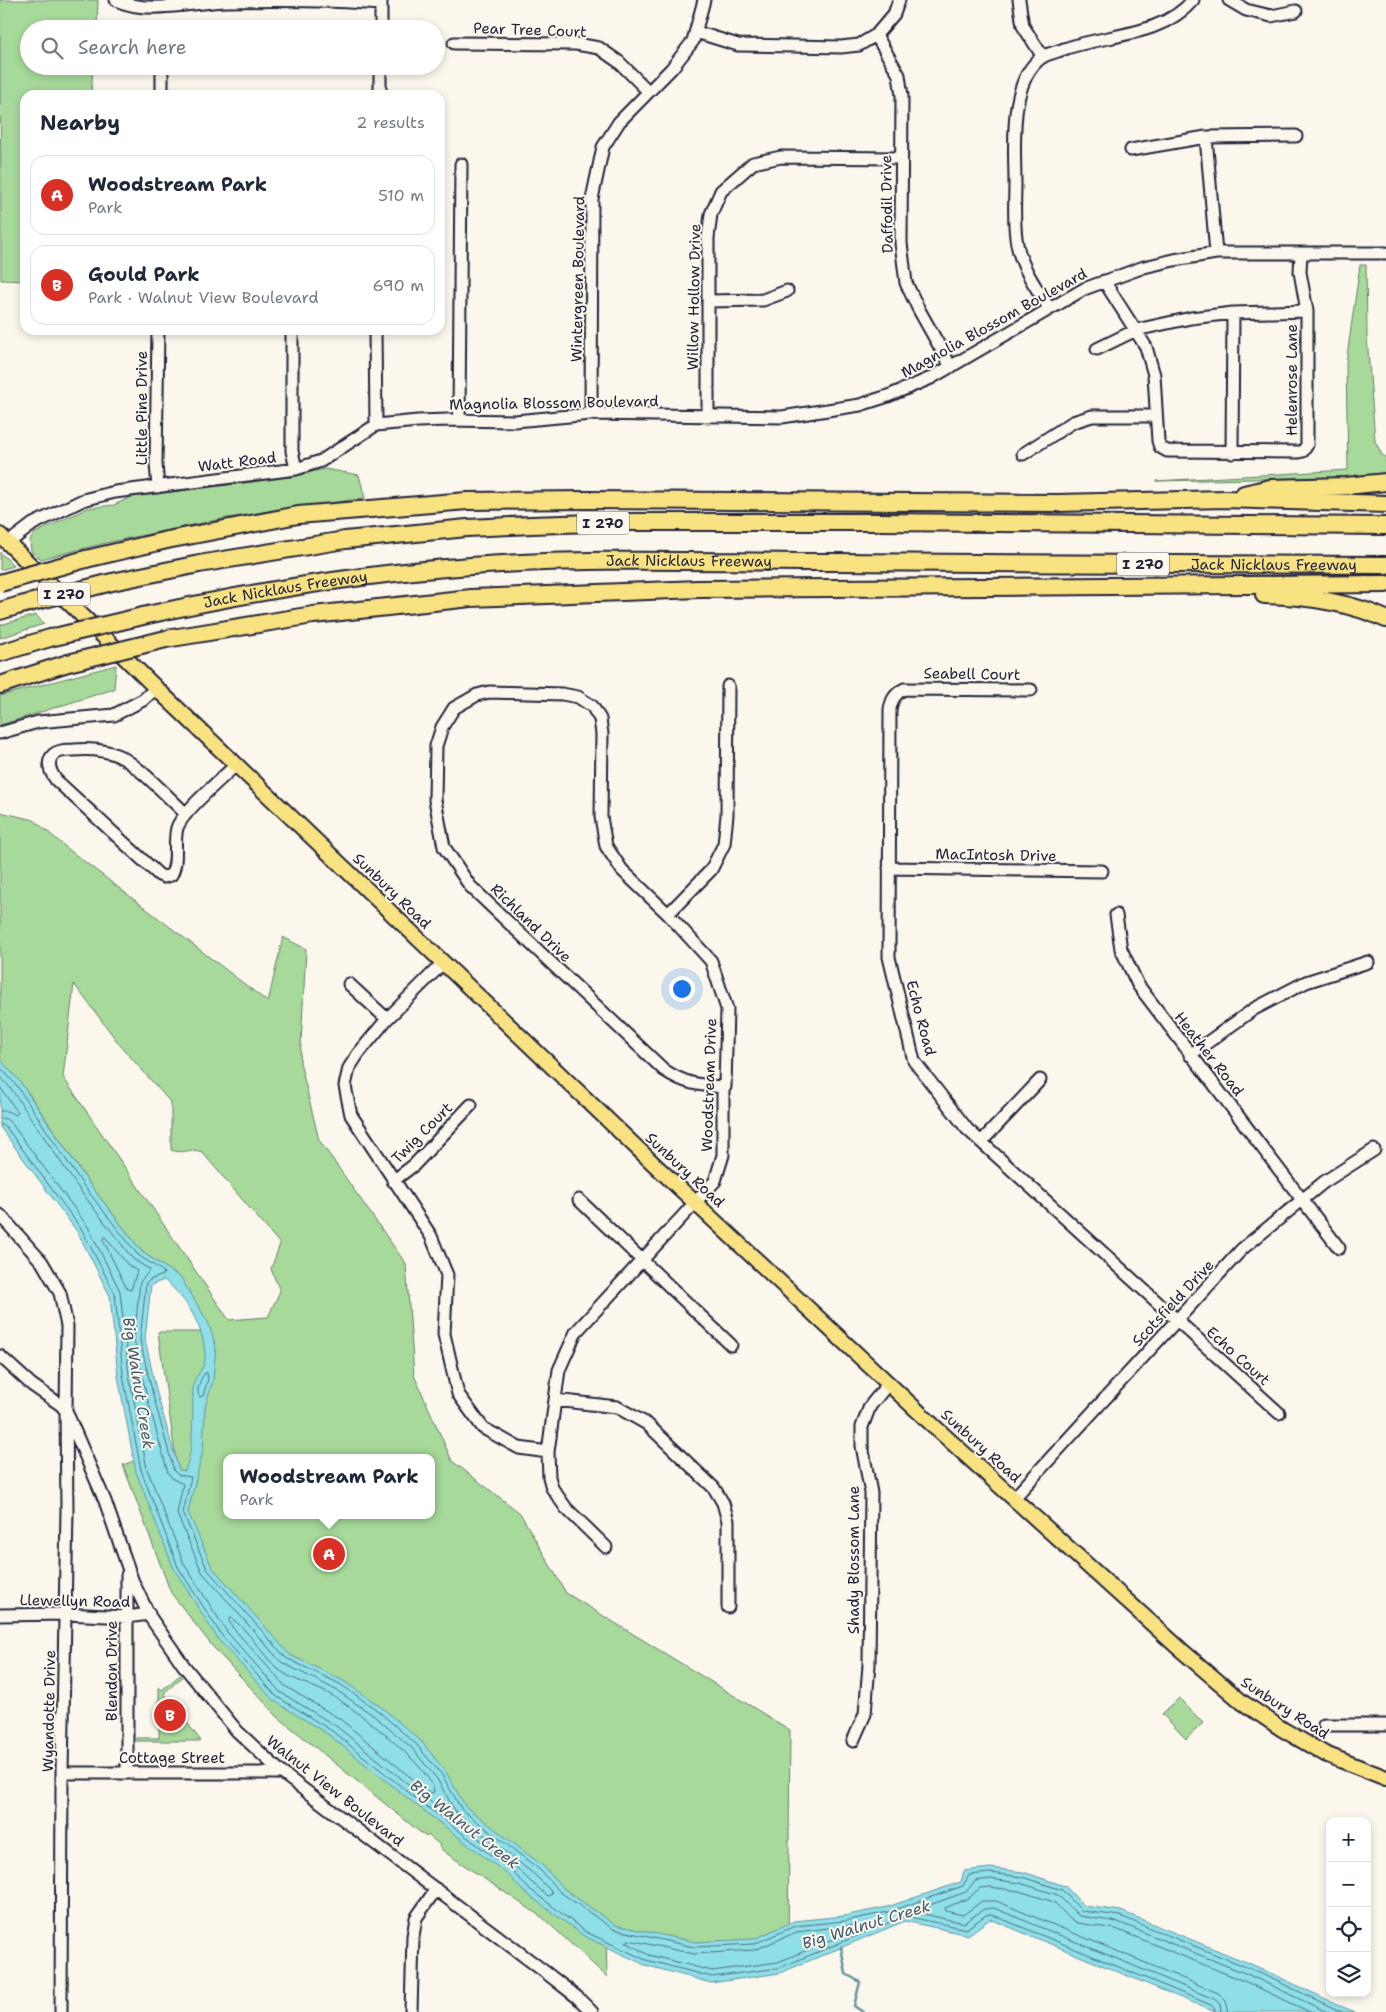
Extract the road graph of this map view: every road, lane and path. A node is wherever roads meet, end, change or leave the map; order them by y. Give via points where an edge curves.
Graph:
1 (116, 0) edge
2 (704, 0) edge
3 (898, 0) edge
4 (1019, 0) edge
5 (1193, 0) edge
6 (1229, 0) edge
7 (381, 2) edge
8 (1296, 11) dead end
9 (380, 20) edge
10 (696, 32) junction
11 (876, 35) junction
12 (454, 43) dead end
13 (1043, 57) junction
14 (162, 75) edge
15 (380, 75) edge
16 (162, 90) edge
17 (380, 90) edge
18 (648, 91) junction
19 (1296, 136) dead end
20 (1206, 137) junction
21 (1131, 150) dead end
22 (901, 158) junction
23 (461, 164) dead end
24 (1216, 253) junction
25 (1301, 253) junction
26 (1386, 253) edge
27 (1104, 281) junction
28 (788, 291) dead end
29 (708, 301) junction
30 (1049, 308) junction
31 (1308, 311) junction
32 (1233, 313) junction
33 (1136, 330) junction
34 (158, 335) edge
35 (292, 335) edge
36 (375, 335) edge
37 (1097, 349) dead end
38 (951, 367) junction
39 (591, 414) junction
40 (1156, 416) junction
41 (708, 417) junction
42 (459, 420) junction
43 (376, 426) junction
44 (1232, 453) junction
45 (1022, 454) dead end
46 (296, 469) junction
47 (1386, 482) edge
48 (158, 487) junction
49 (1225, 499) junction
50 (1386, 500) edge
51 (1354, 503) junction
52 (1386, 504) edge
53 (1386, 526) edge
54 (4, 539) edge
55 (1386, 565) edge
56 (0, 583) edge
57 (1386, 584) edge
58 (1057, 587) junction
59 (0, 611) edge
60 (1386, 619) edge
61 (0, 653) edge
62 (0, 685) edge
63 (728, 686) dead end
64 (156, 688) junction
65 (912, 688) joint
66 (1031, 690) dead end
67 (454, 708) joint
68 (0, 733) edge
69 (236, 765) junction
70 (186, 814) junction
71 (889, 868) junction
72 (1102, 871) dead end
73 (668, 914) junction
74 (1116, 915) dead end
75 (443, 962) junction
76 (1368, 962) dead end
77 (348, 984) dead end
78 (388, 1019) junction
79 (1190, 1055) junction
80 (1040, 1080) dead end
81 (723, 1087) junction
82 (471, 1105) dead end
83 (982, 1141) junction
84 (1374, 1150) dead end
85 (393, 1181) junction
86 (1302, 1199) junction
87 (579, 1200) dead end
88 (696, 1203) junction
89 (0, 1215) edge
90 (1339, 1248) dead end
91 (642, 1260) junction
92 (1178, 1321) junction
93 (731, 1345) dead end
94 (0, 1356) edge
95 (888, 1384) junction
96 (555, 1400) junction
97 (66, 1411) junction
98 (1279, 1413) dead end
99 (548, 1452) junction
100 (1014, 1498) junction
101 (606, 1547) dead end
102 (127, 1568) junction
103 (728, 1607) dead end
104 (0, 1614) edge
105 (66, 1614) junction
106 (149, 1614) junction
107 (127, 1618) junction
108 (1324, 1725) dead end
109 (1386, 1725) edge
110 (853, 1741) dead end
111 (62, 1773) junction
112 (127, 1773) junction
113 (282, 1773) junction
114 (1386, 1778) edge
115 (436, 1888) junction
116 (61, 2012) edge
117 (411, 2012) edge
118 (592, 2012) edge

1 - 7 street via 126,5 157,7 228,0
2 - 10 street, Wintergreen Boulevard
3 - 11 street via 894,14
4 - 13 street via 1023,26
5 - 13 street via 1162,24 1083,43
6 - 8 street via 1246,10 1271,16
7 - 9 street
10 - 11 street via 738,45 841,47 859,45
10 - 18 street, Wintergreen Boulevard via 672,68
11 - 22 street, Daffodil Drive via 899,75
12 - 18 street, Pear Tree Court via 576,44 599,48 619,62
13 - 30 street via 1026,76 1014,119 1015,217 1017,245 1027,271
14 - 16 street
15 - 17 street
18 - 39 street, Wintergreen Boulevard via 619,122 603,147 592,199
19 - 20 street
20 - 21 street
20 - 24 street
22 - 29 street, Willow Hollow Drive via 781,157 753,163 722,191 711,214
22 - 38 street, Daffodil Drive via 900,243 906,283
23 - 42 street
24 - 25 street, Magnolia Blossom Boulevard
24 - 27 street, Magnolia Blossom Boulevard via 1152,265
25 - 26 street, Magnolia Blossom Boulevard
25 - 31 street, Helenrose Lane via 1300,272
27 - 30 street, Magnolia Blossom Boulevard
27 - 33 street, Helenrose Lane
28 - 29 street via 763,300
29 - 41 street, Willow Hollow Drive
30 - 38 street, Magnolia Blossom Boulevard
31 - 32 street
31 - 44 street, Helenrose Lane via 1306,449 1299,452
32 - 33 street
32 - 44 street
33 - 37 street
33 - 40 street, Helenrose Lane via 1146,347 1154,374
34 - 48 street, Little Pine Drive
35 - 46 street via 292,451
36 - 43 street
38 - 41 street, Magnolia Blossom Boulevard via 860,405 782,417
39 - 41 street, Magnolia Blossom Boulevard
39 - 42 street, Magnolia Blossom Boulevard via 515,421
40 - 44 street, Helenrose Lane via 1158,441 1167,452
40 - 45 street via 1092,416 1073,422
42 - 43 street, Magnolia Blossom Boulevard
43 - 46 street, Watt Road via 321,461
46 - 48 street, Watt Road
47 - 49 highway via 1270,488
48 - 54 street, Watt Road via 114,492 83,500
49 - 51 highway
49 - 56 highway, bridge via 1058,503 466,501 298,515 167,540
50 - 51 highway
51 - 52 highway
53 - 59 highway, I 270, bridge via 879,522 532,524 345,540 199,564
54 - 64 main road, Sunbury Road
55 - 61 highway, Jack Nicklaus Freeway / I 270, bridge via 700,562 469,566 342,579 208,601
57 - 58 highway
58 - 60 highway via 1325,600
58 - 62 highway, bridge via 699,589 471,598 313,615 166,639 68,663
63 - 73 street via 724,844 711,870
64 - 68 street via 143,700 114,715 38,722
64 - 69 main road, Sunbury Road
65 - 66 street, Seabell Court
65 - 71 street, Echo Road via 897,693 890,709
67 - 73 street, Woodstream Drive via 476,695 489,692 562,694 578,697 592,706 600,719 602,734 601,817 606,846 622,870
67 - 81 street, Richland Drive via 442,727 436,746 435,800 444,846 470,886 664,1070 679,1080
69 - 70 street
69 - 75 main road, Sunbury Road
70 - 70 street via 178,825 174,870 164,877 56,780 50,768 50,758 59,751 69,750 122,757
71 - 72 street, MacIntosh Drive
71 - 83 street, Echo Road via 889,957 914,1061 967,1128
73 - 81 street, Woodstream Drive via 711,961 727,1009
74 - 79 street, Heather Road via 1121,948 1138,985
75 - 78 street
75 - 88 main road, Sunbury Road
76 - 79 street via 1306,982 1254,1009
77 - 78 street
78 - 85 street via 349,1068 345,1086 351,1115
79 - 86 street, Heather Road
80 - 83 street
81 - 88 street, Woodstream Drive via 723,1155 715,1181
82 - 85 street, Twig Court via 414,1165
83 - 92 street, Echo Road
84 - 86 street, Scotsfield Drive
85 - 99 street via 431,1236 447,1275 444,1334 458,1394 483,1428 519,1448
86 - 90 street, Heather Road
86 - 92 street, Scotsfield Drive via 1242,1249
87 - 91 street
88 - 91 street, Woodstream Drive
88 - 95 main road, Sunbury Road
89 - 97 street, Walnut View Boulevard via 42,1262 60,1293 67,1326
91 - 93 street
91 - 96 street, Woodstream Drive via 576,1332 559,1370
92 - 98 street, Echo Court
92 - 100 street, Scotsfield Drive
94 - 97 street
95 - 100 main road, Sunbury Road
95 - 110 street, Shady Blossom Lane via 870,1406 862,1427 862,1446 871,1494 868,1665 865,1714
96 - 99 street, Woodstream Drive
96 - 103 street via 617,1407 647,1424 714,1488 728,1521
97 - 102 street, Walnut View Boulevard via 105,1501
97 - 105 street, Wyandotte Drive
99 - 101 street, Woodstream Drive via 552,1488 566,1508
100 - 114 main road, Sunbury Road via 1242,1702 1319,1750
102 - 106 street, Walnut View Boulevard
102 - 107 street, Blendon Drive
104 - 105 street, Llewellyn Road
105 - 107 street, Llewellyn Road
105 - 111 street, Wyandotte Drive
106 - 107 street, Llewellyn Road
106 - 113 street, Walnut View Boulevard via 184,1666 237,1732
107 - 112 street, Blendon Drive
108 - 109 street
111 - 112 street, Cottage Street
111 - 116 street, Wyandotte Drive
112 - 113 street, Cottage Street
113 - 115 street, Walnut View Boulevard
115 - 117 street via 416,1918 412,1936
115 - 118 street, Walnut View Boulevard

